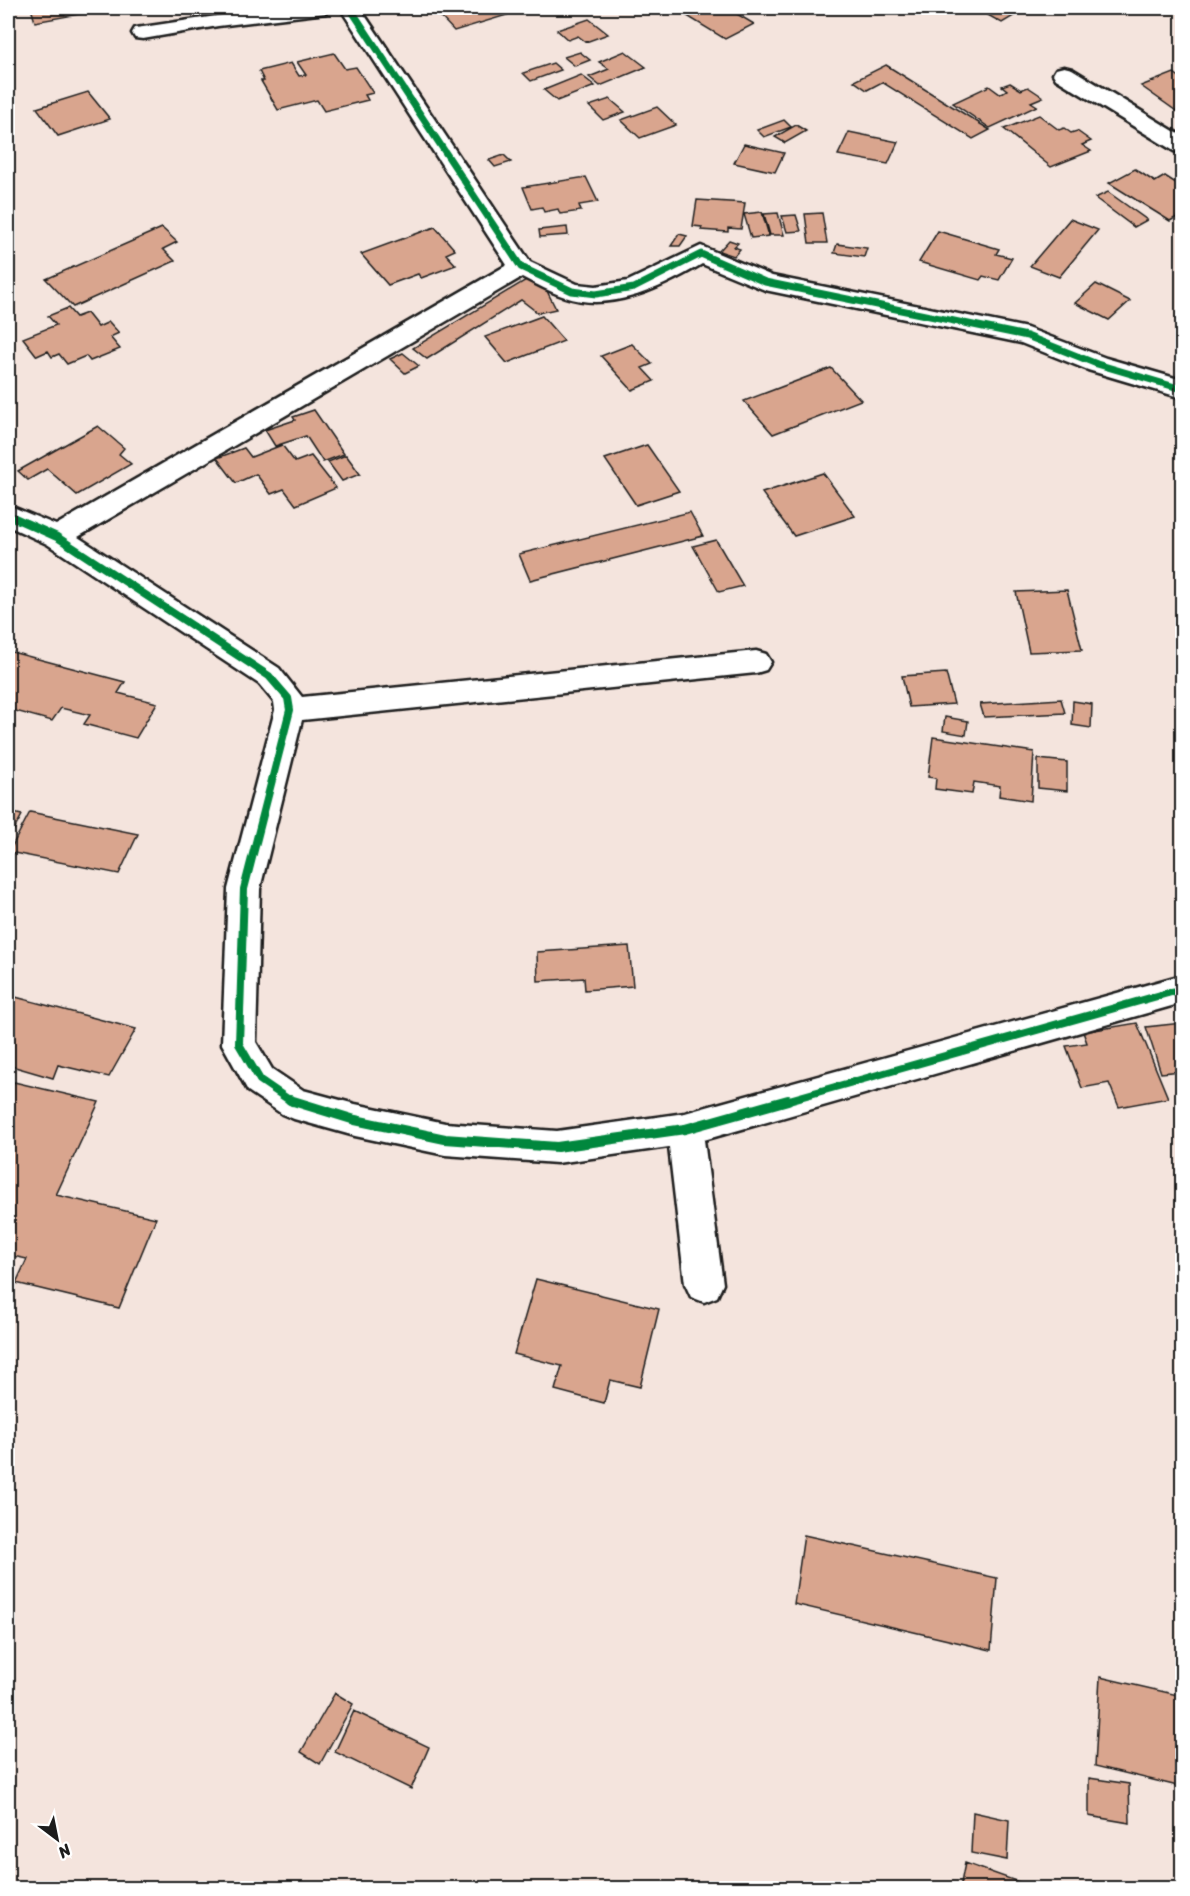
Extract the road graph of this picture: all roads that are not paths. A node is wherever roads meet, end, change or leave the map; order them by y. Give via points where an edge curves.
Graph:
1 (318, 8) edge
2 (350, 8) edge
3 (142, 33) dead end
4 (1064, 74) dead end
5 (1182, 146) edge
6 (521, 267) junction
7 (1182, 389) edge
8 (8, 515) edge
9 (57, 537) junction
10 (756, 662) dead end
11 (290, 710) junction
12 (1182, 989) edge
13 (685, 1129) junction
14 (704, 1284) dead end

1 - 3 street
2 - 6 street
4 - 5 street
6 - 7 street via 572,291 596,294 634,288 701,254 765,282 1027,336 1097,364
6 - 9 street
8 - 9 street
9 - 11 street via 269,676 288,698
10 - 11 street
11 - 13 street via 244,889 239,1044 260,1080 294,1103 445,1139 557,1147
12 - 13 street
13 - 14 street

